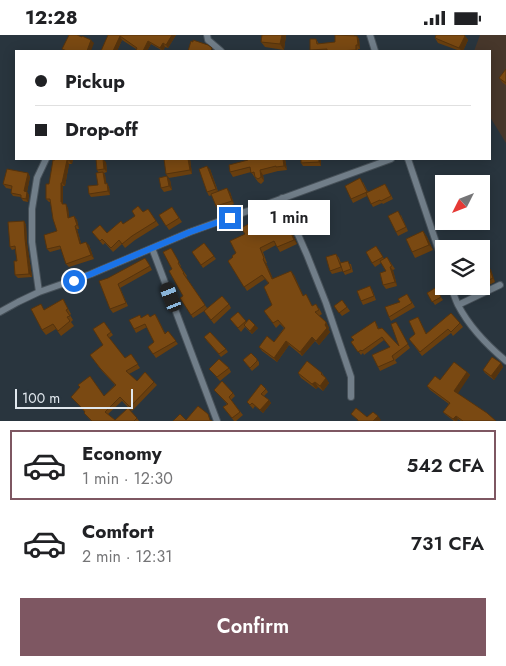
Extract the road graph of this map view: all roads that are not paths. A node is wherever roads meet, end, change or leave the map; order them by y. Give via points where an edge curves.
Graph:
1 (207, 35) edge
2 (370, 35) edge
3 (220, 50) edge
4 (375, 50) edge
5 (46, 160) edge
6 (388, 160) edge
7 (408, 160) edge
8 (282, 198) junction
9 (435, 240) edge
10 (152, 248) junction
11 (500, 285) dead end
12 (39, 293) junction
13 (454, 295) edge
14 (458, 305) junction
15 (0, 313) edge
16 (506, 361) edge
17 (351, 397) dead end
18 (217, 421) edge

1 - 3 street
2 - 4 street
5 - 12 street via 37,178 32,209 32,242
6 - 8 street
7 - 9 street
8 - 10 street
8 - 17 street via 326,303 351,377
10 - 12 street
10 - 18 street
11 - 14 street
12 - 15 street
13 - 14 street
14 - 16 street via 481,337

